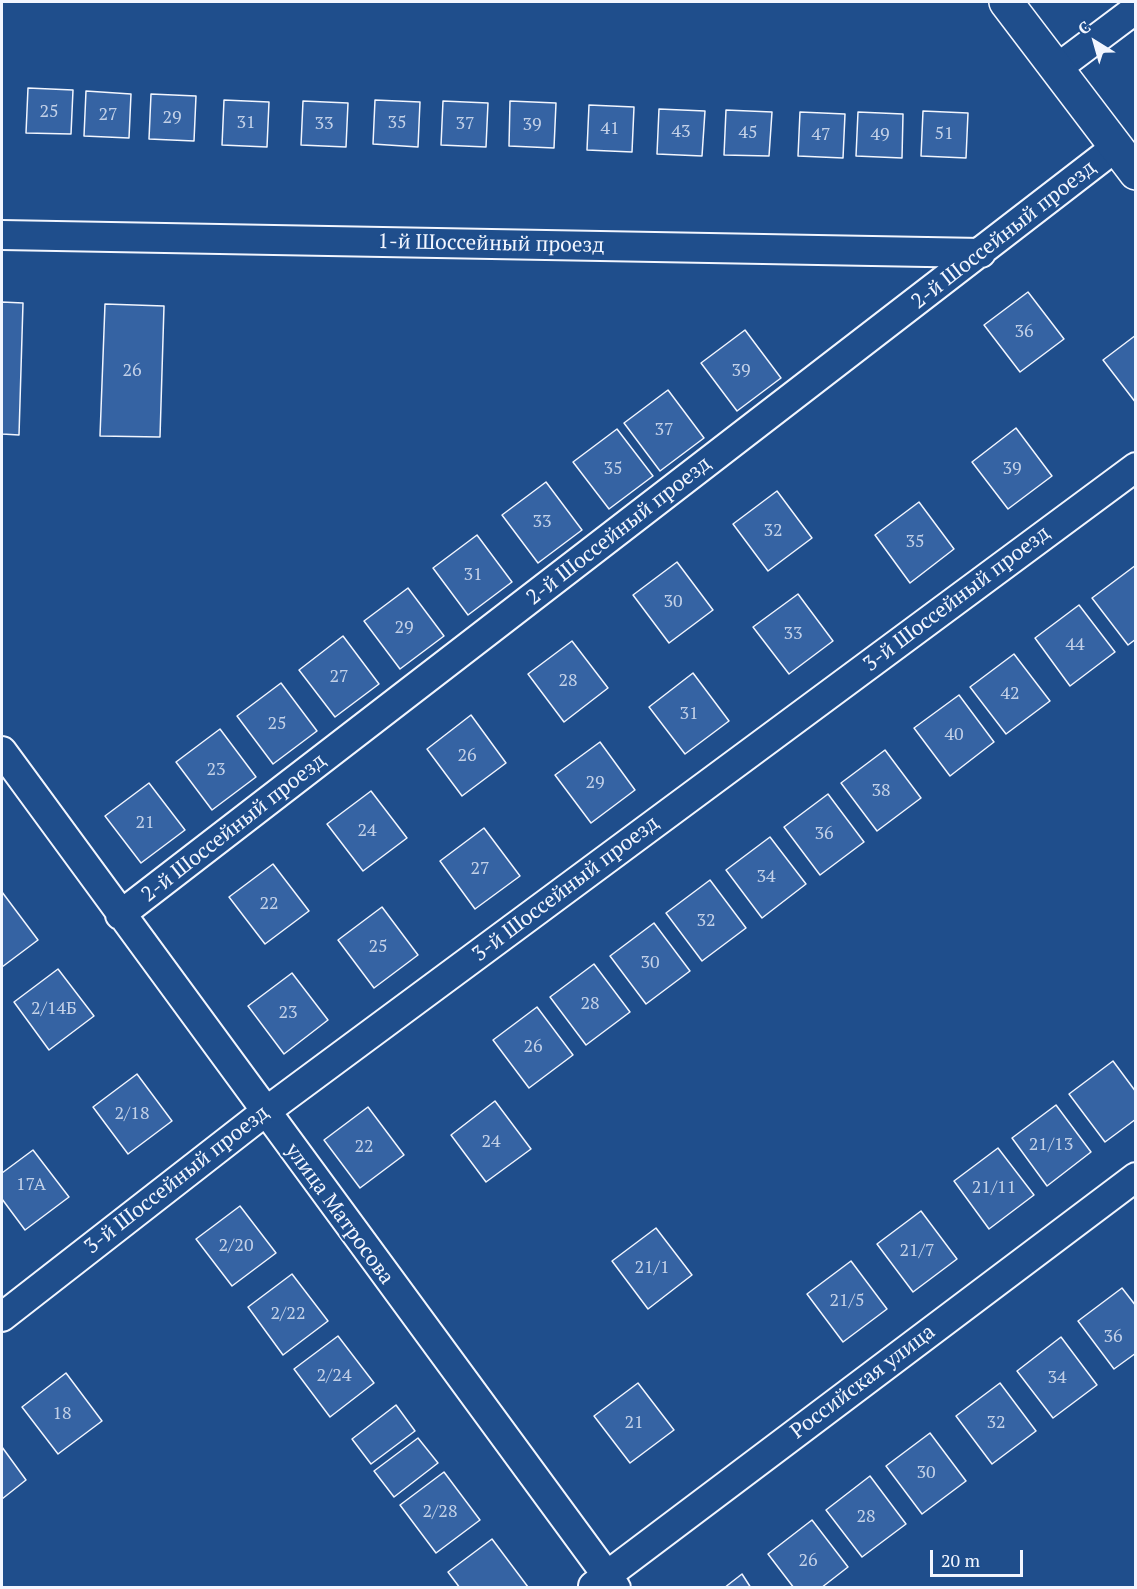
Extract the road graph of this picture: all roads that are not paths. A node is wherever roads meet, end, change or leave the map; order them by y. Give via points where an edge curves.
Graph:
1 (1006, 2) edge
2 (1136, 9) edge
3 (1056, 69) junction
4 (1116, 147) junction
5 (1136, 173) edge
6 (2, 235) edge
7 (981, 253) junction
8 (1136, 467) edge
9 (2, 751) edge
10 (120, 915) junction
11 (265, 1112) junction
12 (1136, 1176) edge
13 (2, 1317) edge
14 (604, 1584) edge

1 - 3 street
2 - 3 street
3 - 4 street
4 - 5 street
4 - 7 street, 2-й Шоссейный проезд
6 - 7 street, 1-й Шоссейный проезд
7 - 10 street, 2-й Шоссейный проезд
8 - 11 street, 3-й Шоссейный проезд
9 - 10 street, улица Матросова
10 - 11 street, улица Матросова
11 - 13 street, 3-й Шоссейный проезд
11 - 14 street, улица Матросова
12 - 14 street, Российская улица

